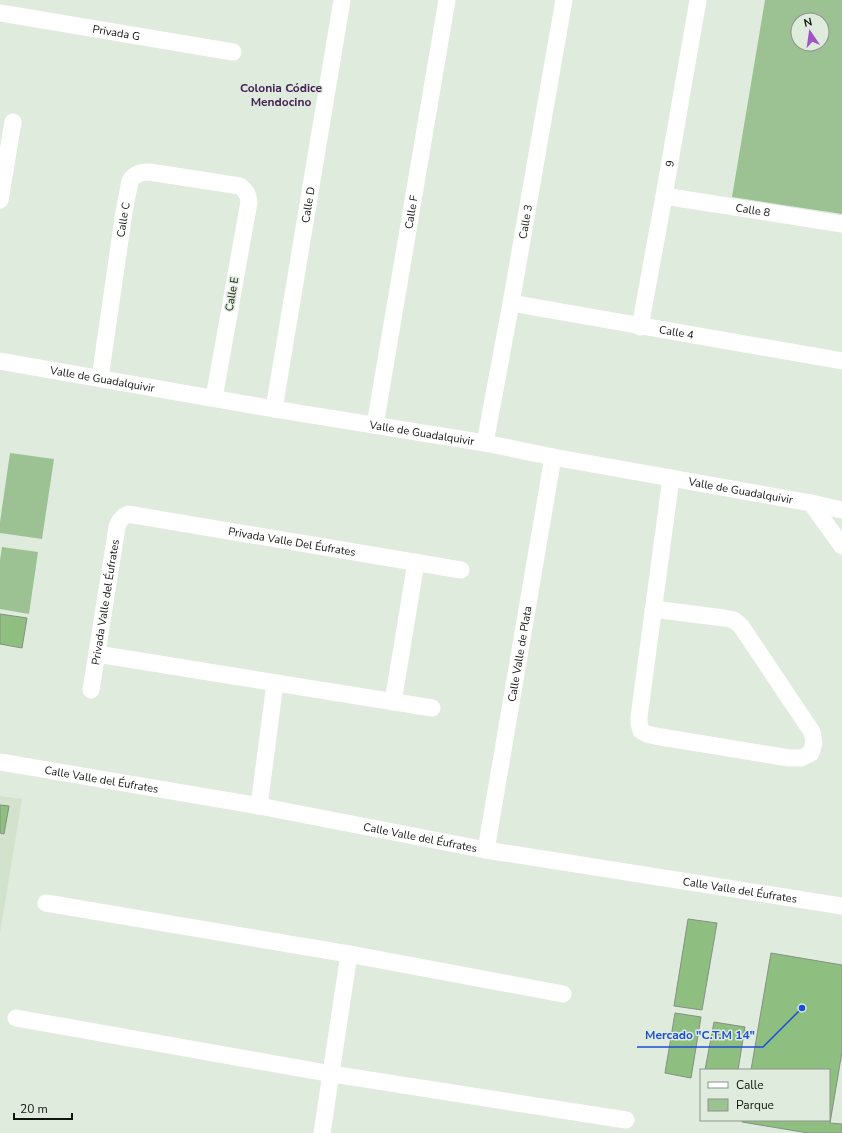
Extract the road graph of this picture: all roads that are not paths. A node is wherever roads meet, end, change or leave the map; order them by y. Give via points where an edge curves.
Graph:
1 (342, 0) edge
2 (447, 0) edge
3 (564, 0) edge
4 (698, 0) edge
5 (0, 13) edge
6 (233, 52) dead end
7 (14, 122) dead end
8 (246, 190) joint
9 (664, 196) junction
10 (0, 200) edge
11 (842, 224) edge
12 (511, 303) junction
13 (640, 327) junction
14 (0, 361) edge
15 (842, 361) edge
16 (100, 378) junction
17 (214, 398) junction
18 (274, 409) junction
19 (375, 425) junction
20 (484, 443) junction
21 (553, 457) junction
22 (671, 478) junction
23 (810, 503) junction
24 (842, 510) edge
25 (123, 516) joint
26 (842, 546) edge
27 (416, 562) junction
28 (461, 570) dead end
29 (653, 609) junction
30 (97, 654) junction
31 (275, 683) junction
32 (91, 690) dead end
33 (393, 702) junction
34 (432, 708) dead end
35 (0, 762) edge
36 (259, 806) junction
37 (486, 850) junction
38 (46, 903) dead end
39 (842, 906) edge
40 (349, 954) junction
41 (563, 994) dead end
42 (16, 1018) dead end
43 (332, 1074) junction
44 (626, 1120) dead end
45 (322, 1133) edge

1 - 18 street, Calle D
2 - 19 street, Calle F
3 - 12 street, Calle 3
4 - 9 street, 9
5 - 6 street, Privada G
7 - 10 street
8 - 16 street, Calle C via 240,186 149,172 133,177 124,212
8 - 17 street, Calle E via 249,202
9 - 11 street, Calle 8
9 - 13 street, 9
12 - 13 street, Calle 4
12 - 20 street, Calle 3
13 - 15 street, Calle 4
14 - 16 street, Valle de Guadalquivir
16 - 17 street, Valle de Guadalquivir
17 - 18 street, Valle de Guadalquivir
18 - 19 street, Valle de Guadalquivir
19 - 20 street, Valle de Guadalquivir
20 - 21 street, Valle de Guadalquivir
21 - 22 street, Valle de Guadalquivir
21 - 37 street, Calle Valle de Plata
22 - 23 street, Valle de Guadalquivir
22 - 29 street
23 - 24 street, Valle de Guadalquivir
23 - 26 street
25 - 27 street, Privada Valle Del Éufrates via 135,514
25 - 30 street, Privada Valle del Éufrates via 117,526
27 - 28 street, Privada Valle Del Éufrates
27 - 33 street
29 - 29 street via 639,717 641,731 655,736 789,758 801,758 811,753 814,743 812,732 741,626 734,620 724,618
30 - 31 street, Privada Valle Del Éufrates
30 - 32 street, Privada Valle del Éufrates
31 - 33 street, Privada Valle Del Éufrates
31 - 36 street
33 - 34 street, Privada Valle Del Éufrates
35 - 36 street, Calle Valle del Éufrates
36 - 37 street, Calle Valle del Éufrates
37 - 39 street, Calle Valle del Éufrates
38 - 40 street
40 - 41 street
40 - 43 street
42 - 43 street
43 - 44 street
43 - 45 street

